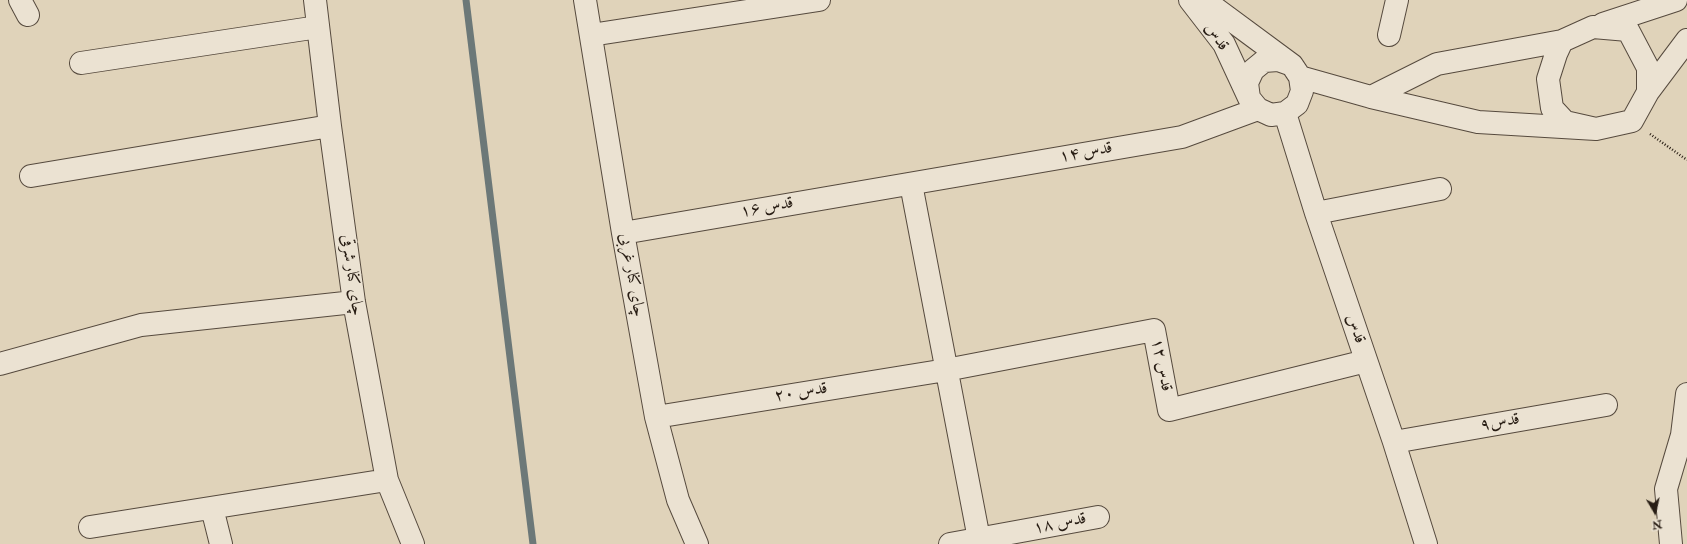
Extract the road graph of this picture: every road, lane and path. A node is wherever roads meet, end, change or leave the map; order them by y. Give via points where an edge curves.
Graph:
1 (315, 0) edge
2 (585, 0) edge
3 (819, 0) edge
4 (1190, 0) edge
5 (1204, 0) edge
6 (1397, 0) edge
7 (1676, 0) edge
8 (318, 27) junction
9 (1593, 28) junction
10 (591, 35) junction
11 (1389, 36) dead end
12 (1687, 40) edge
13 (1562, 41) junction
14 (81, 63) dead end
15 (1296, 71) junction
16 (1648, 92) junction
17 (1371, 97) junction
18 (1253, 103) junction
19 (1285, 113) junction
20 (1632, 121) junction
21 (330, 126) junction
22 (1596, 129) junction
23 (1687, 160) edge
24 (30, 176) dead end
25 (911, 184) junction
26 (1440, 189) dead end
27 (1316, 213) junction
28 (623, 233) junction
29 (354, 302) junction
30 (1366, 361) junction
31 (0, 364) edge
32 (946, 370) junction
33 (1687, 394) edge
34 (1606, 404) dead end
35 (656, 417) junction
36 (1394, 442) junction
37 (387, 480) junction
38 (212, 508) junction
39 (1098, 517) dead end
40 (90, 527) dead end
41 (979, 539) junction
42 (221, 544) edge
43 (413, 544) edge
44 (697, 544) edge
45 (950, 544) edge
46 (1426, 544) edge
47 (1671, 544) edge

1 - 8 street, چای کنار شرقی
2 - 10 street, چای کنار غربی
3 - 10 street
4 - 18 street, قدس via 1224,44
5 - 15 street, قدس
6 - 11 street
7 - 9 street
8 - 14 street
8 - 21 street, چای کنار شرقی
9 - 13 street
9 - 16 street via 1628,30 1648,68
10 - 28 street, چای کنار غربی
12 - 16 street
13 - 17 street via 1437,64
13 - 22 street via 1548,79 1552,108 1565,122
15 - 17 street, قدس
15 - 18 street via 1278,60 1264,61 1253,70 1247,84
15 - 19 street via 1302,91 1296,104
16 - 20 street
17 - 22 street, قدس via 1478,122
18 - 19 street via 1271,115
18 - 25 street, قدس ۱۴ via 1182,137
19 - 27 street, قدس
20 - 22 street
20 - 23 path
21 - 24 street
21 - 29 street, چای کنار شرقی
25 - 28 street, قدس ۱۶
25 - 32 street
26 - 27 street
27 - 30 street, قدس
28 - 35 street, چای کنار غربی
29 - 31 street via 141,325
29 - 37 street, چای کنار شرقی
30 - 32 street, قدس ۱۲ via 1169,410 1154,330
30 - 36 street, قدس
32 - 35 street, قدس ۲۰
32 - 41 street
33 - 47 street via 1682,435 1666,489
34 - 36 street, قدس۹
35 - 44 street, چای کنار غربی via 678,500
36 - 46 street, قدس
37 - 38 street
37 - 43 street, چای کنار شرقی
38 - 40 street
38 - 42 street
39 - 41 street, قدس ۱۸
41 - 45 street, قدس ۱۸

